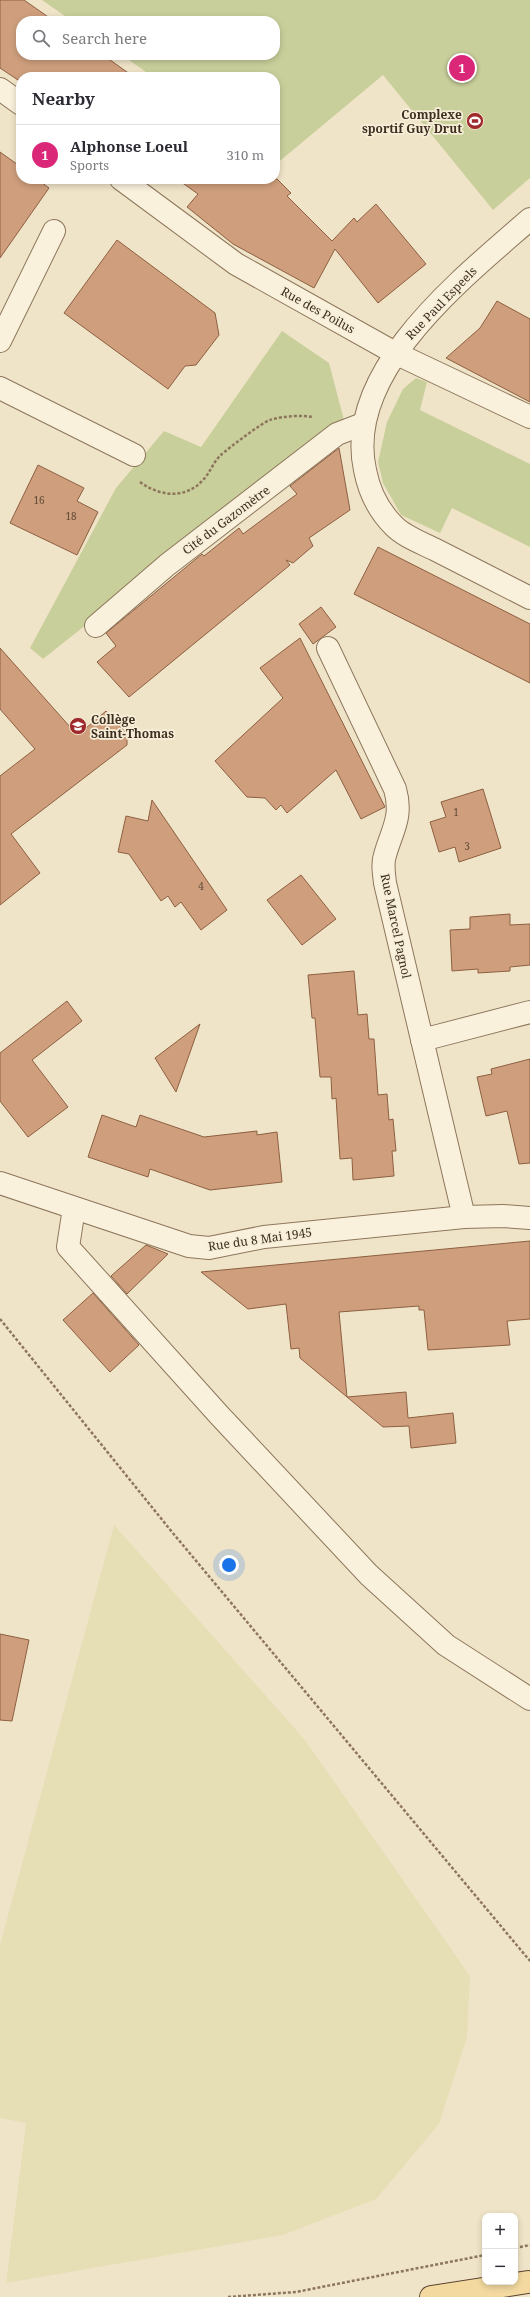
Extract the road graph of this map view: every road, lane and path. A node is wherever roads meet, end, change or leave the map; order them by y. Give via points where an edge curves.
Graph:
1 (0, 89) edge
2 (16, 100) edge
3 (128, 184) edge
4 (530, 219) edge
5 (54, 231) dead end
6 (0, 341) edge
7 (395, 353) junction
8 (0, 388) edge
9 (530, 417) edge
10 (318, 418) dead end
11 (363, 424) junction
12 (134, 456) joint
13 (530, 598) edge
14 (96, 626) dead end
15 (328, 648) dead end
16 (530, 1012) edge
17 (422, 1040) junction
18 (0, 1183) edge
19 (74, 1208) junction
20 (464, 1217) junction
21 (530, 1218) edge
22 (0, 1319) edge
23 (530, 1699) edge
24 (530, 1960) edge
25 (530, 2245) edge
26 (518, 2247) edge
27 (482, 2256) edge
28 (529, 2281) edge
29 (228, 2297) edge
30 (430, 2297) edge
31 (482, 2297) edge

1 - 2 street
3 - 7 street, Rue des Poilus via 236,264
4 - 7 street, Rue Paul Espeels via 457,283
5 - 6 street
7 - 9 street, Rue des Poilus
7 - 11 street, Rue Paul Espeels via 367,409
8 - 12 street
10 - 12 path via 303,415 269,420 220,456 203,481 192,489 178,494 159,492 140,483
11 - 13 street, Rue Paul Espeels via 361,444 367,480 374,498 394,527
11 - 14 street, Cité du Gazomètre via 337,434 167,565
15 - 17 street, Rue Marcel Pagnol via 399,802 398,815 383,869
16 - 17 street
17 - 20 street, Rue Marcel Pagnol
18 - 19 street, Rue du 8 Mai 1945
19 - 20 street, Rue du 8 Mai 1945 via 164,1240 209,1248 264,1237
19 - 23 street via 68,1247 220,1416 369,1575 446,1645
20 - 21 street, Rue du 8 Mai 1945
22 - 24 path via 172,1532
25 - 26 path
27 - 29 path via 296,2292
28 - 30 main road
28 - 31 main road

